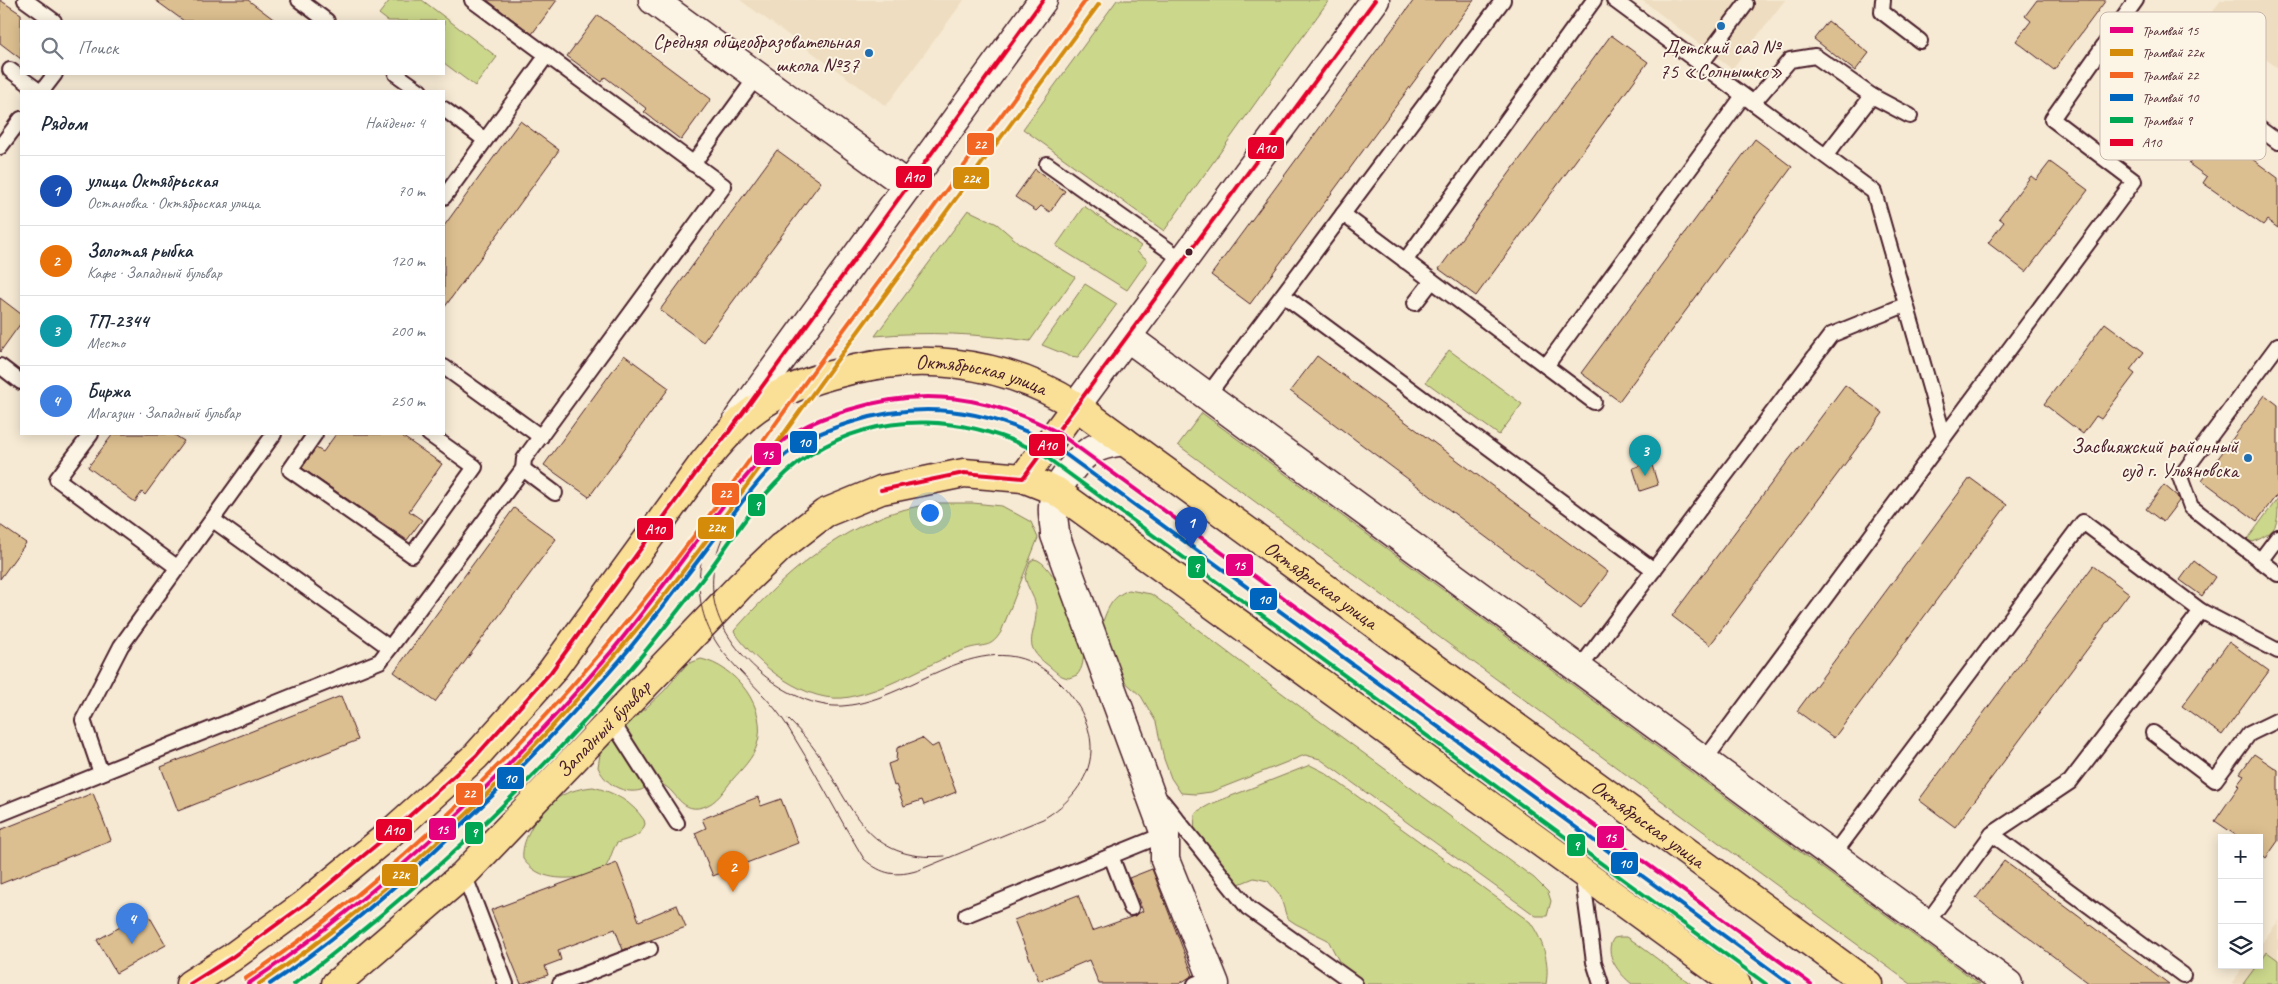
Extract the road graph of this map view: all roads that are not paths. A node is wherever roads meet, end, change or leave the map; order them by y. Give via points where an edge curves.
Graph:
1 (25, 0) edge
2 (299, 0) edge
3 (472, 0) edge
4 (653, 0) edge
5 (1043, 0) edge
6 (1375, 0) edge
7 (1503, 0) edge
8 (1594, 0) edge
9 (1614, 0) edge
10 (1883, 0) edge
11 (2136, 0) edge
12 (1745, 1) edge
13 (2128, 12) edge
14 (53, 20) edge
15 (326, 20) edge
16 (1920, 41) dead end
17 (2100, 51) edge
18 (547, 55) junction
19 (1701, 64) junction
20 (10, 70) dead end
21 (54, 75) edge
22 (397, 75) edge
23 (757, 76) junction
24 (39, 90) edge
25 (41, 90) edge
26 (419, 90) edge
27 (1872, 96) junction
28 (1748, 99) junction
29 (445, 111) edge
30 (1910, 116) dead end
31 (20, 120) edge
32 (2266, 133) edge
33 (485, 140) junction
34 (2278, 142) edge
35 (0, 147) edge
36 (2100, 155) edge
37 (1826, 156) junction
38 (2106, 160) edge
39 (693, 164) junction
40 (1047, 164) dead end
41 (908, 186) junction
42 (445, 196) edge
43 (1343, 214) junction
44 (1184, 261) junction
45 (1405, 261) junction
46 (1432, 281) junction
47 (1283, 295) junction
48 (1415, 303) dead end
49 (1905, 305) junction
50 (1127, 337) junction
51 (2278, 345) edge
52 (2274, 360) edge
53 (0, 366) edge
54 (1546, 366) junction
55 (445, 368) edge
56 (20, 381) edge
57 (1207, 396) junction
58 (1594, 402) dead end
59 (1076, 406) junction
60 (729, 432) junction
61 (90, 435) edge
62 (273, 435) edge
63 (314, 435) edge
64 (430, 435) edge
65 (540, 437) junction
66 (1944, 437) junction
67 (1124, 441) junction
68 (1044, 450) junction
69 (523, 469) junction
70 (1023, 478) junction
71 (1056, 491) junction
72 (555, 493) dead end
73 (213, 520) junction
74 (2278, 537) edge
75 (2260, 561) junction
76 (178, 568) junction
77 (1654, 570) junction
78 (2278, 574) edge
79 (2201, 611) junction
80 (390, 648) junction
81 (2278, 651) edge
82 (1579, 669) junction
83 (611, 720) junction
84 (2278, 720) edge
85 (2153, 733) dead end
86 (1704, 760) junction
87 (101, 773) junction
88 (1146, 781) junction
89 (0, 814) edge
90 (677, 823) dead end
91 (1165, 834) junction
92 (1992, 834) junction
93 (1111, 856) junction
94 (1833, 856) junction
95 (1582, 872) junction
96 (464, 874) junction
97 (1131, 908) dead end
98 (966, 915) dead end
99 (1926, 924) junction
100 (650, 949) dead end
101 (2183, 975) dead end
102 (1597, 980) edge
103 (1207, 982) edge
104 (190, 984) edge
105 (336, 984) edge
106 (506, 984) edge
107 (560, 984) edge
108 (1355, 984) edge
109 (1736, 984) edge
110 (1868, 984) edge
111 (2008, 984) edge

1 - 14 lane
2 - 15 lane
3 - 18 lane
4 - 23 street
5 - 41 street
6 - 44 street
7 - 43 lane
8 - 45 lane
9 - 19 lane
10 - 16 lane via 1882,12
11 - 13 lane
12 - 19 lane
17 - 36 lane via 2052,119
18 - 33 lane
18 - 39 lane
19 - 28 lane
20 - 24 lane
21 - 25 lane
22 - 26 lane
23 - 39 lane
23 - 41 street
27 - 28 lane via 1814,56 1790,60
27 - 30 lane
27 - 37 lane
28 - 37 lane
28 - 54 lane
29 - 33 lane
31 - 35 lane
32 - 34 lane
33 - 42 lane
37 - 49 lane via 1874,192
38 - 66 lane via 2134,181
39 - 65 lane via 724,186
40 - 44 lane
41 - 60 street
43 - 45 lane
43 - 47 lane
44 - 50 street
45 - 46 lane
46 - 48 lane
46 - 54 lane
47 - 57 lane
47 - 77 lane
49 - 66 lane
49 - 77 lane via 1831,335
50 - 57 street
50 - 59 street
51 - 52 lane
52 - 75 lane via 2180,477 2191,507
53 - 56 lane
54 - 58 lane
55 - 65 lane
57 - 82 street
59 - 60 main road, Октябрьская улица via 1001,372 943,362 905,361 870,365 807,383 768,401
59 - 67 main road, Октябрьская улица
59 - 68 main road
60 - 104 main road via 551,672 476,756 306,904
61 - 76 lane via 57,479
62 - 73 lane
63 - 64 lane via 290,470 412,555 475,467
65 - 69 lane via 524,459
66 - 86 lane
67 - 71 street via 1105,443 1085,452
67 - 110 main road, Октябрьская улица
68 - 70 main road
68 - 71 street
69 - 72 lane
69 - 80 lane
70 - 71 main road
70 - 83 main road, Западный бульвар via 964,473 881,490 825,513 781,547 740,586
71 - 88 street via 1052,507 1055,535
71 - 95 main road
73 - 76 lane
73 - 80 lane
74 - 75 lane
75 - 78 lane
76 - 87 lane via 121,646 84,720
77 - 82 lane
79 - 81 lane
79 - 92 lane via 2070,782
79 - 94 lane via 2083,522
80 - 87 lane via 380,661 367,667
82 - 86 street
83 - 90 lane
83 - 96 main road, Западный бульвар
84 - 85 lane via 2249,734 2215,780
86 - 94 street
87 - 89 lane
88 - 91 street
88 - 108 lane via 1248,908
91 - 93 lane
91 - 103 street via 1165,860
92 - 99 lane
92 - 101 lane
93 - 97 lane
93 - 98 lane
94 - 99 street
95 - 102 lane
95 - 109 main road
96 - 105 main road, Западный бульвар
96 - 106 lane
99 - 111 street
100 - 107 lane

